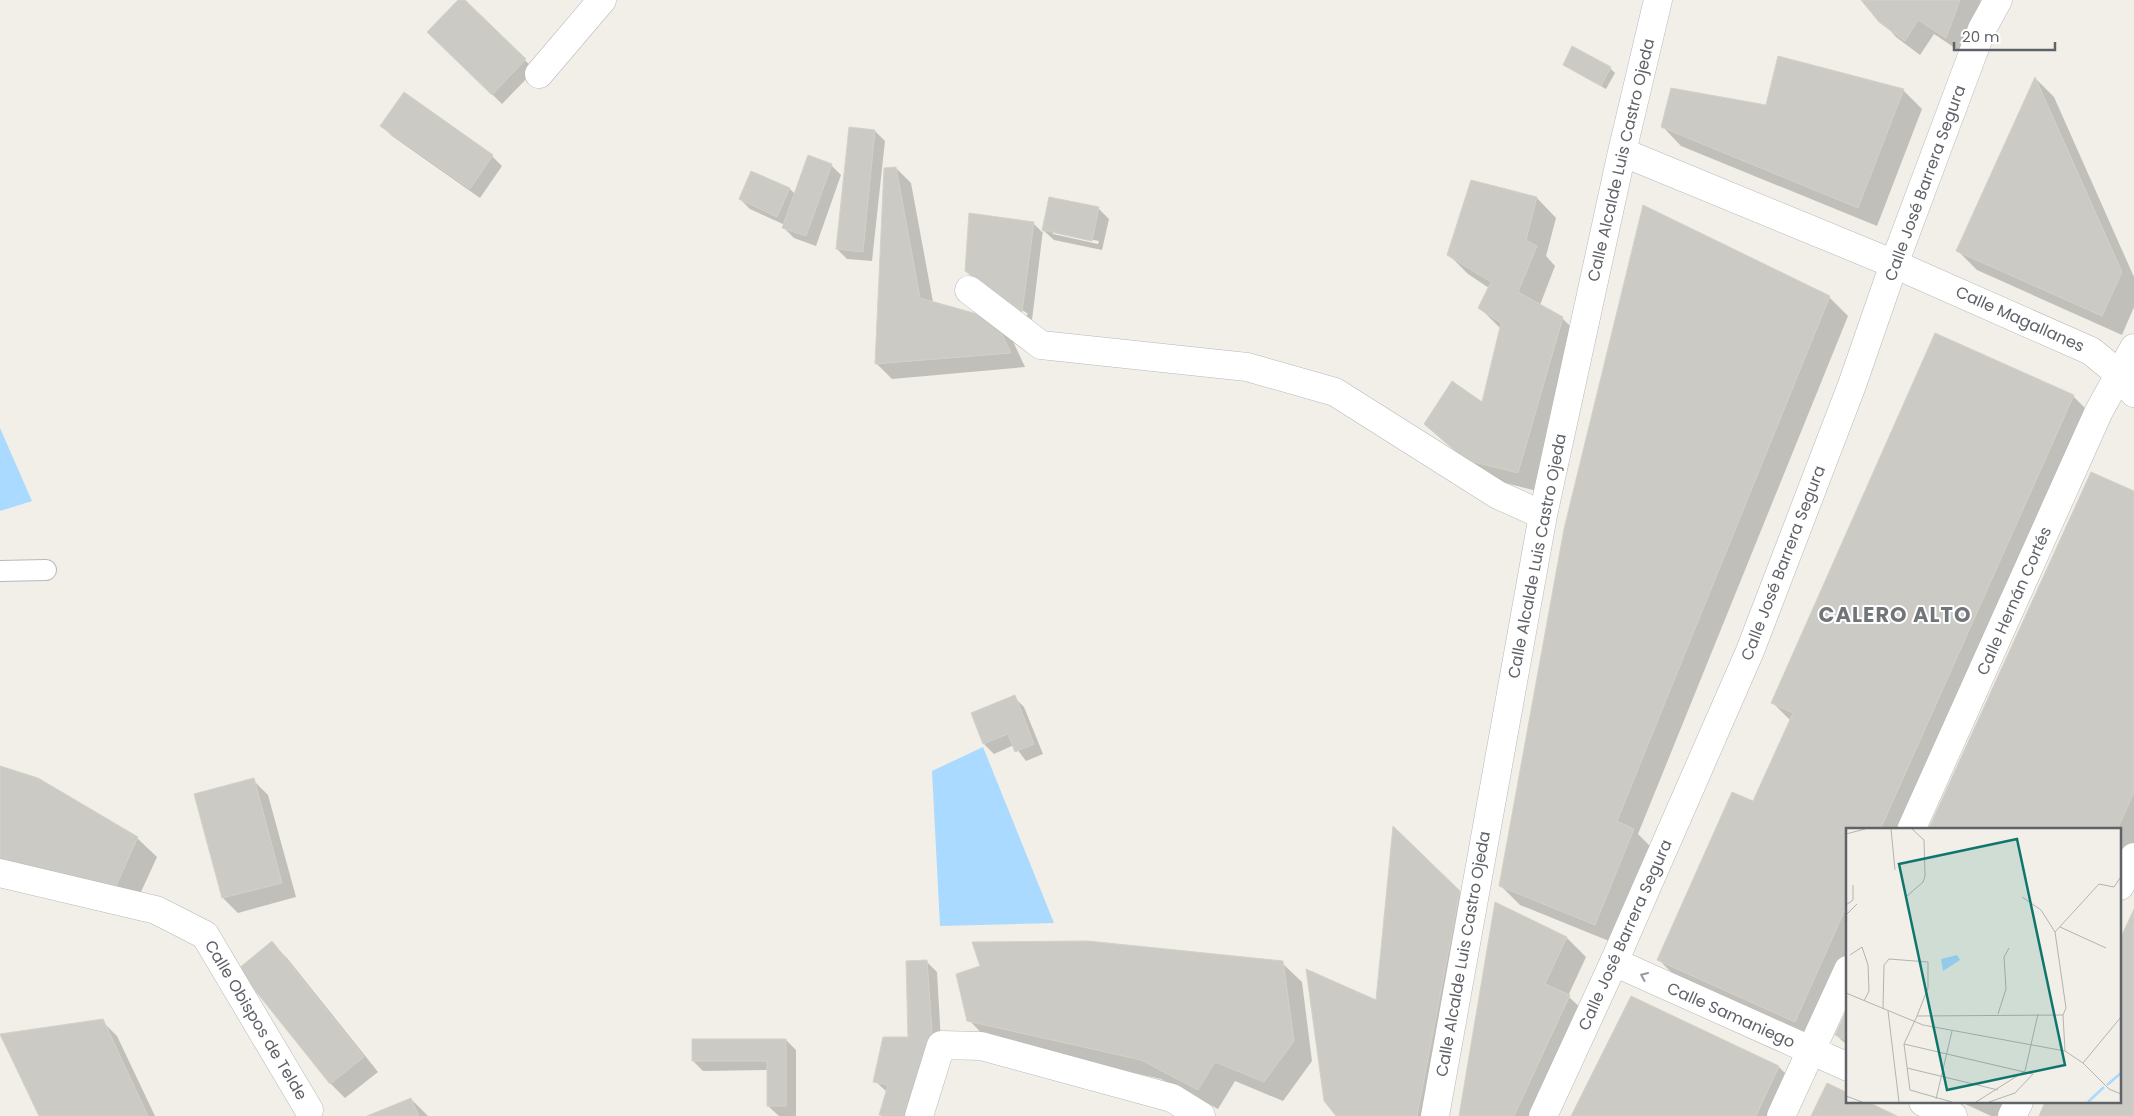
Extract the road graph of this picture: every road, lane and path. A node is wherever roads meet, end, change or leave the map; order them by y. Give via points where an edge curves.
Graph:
1 (602, 0) edge
2 (1658, 0) edge
3 (1998, 0) edge
4 (539, 74) dead end
5 (1622, 152) junction
6 (1894, 264) junction
7 (969, 290) dead end
8 (2134, 348) edge
9 (2126, 383) edge
10 (1542, 515) junction
11 (46, 570) dead end
12 (0, 571) edge
13 (1912, 828) edge
14 (2134, 857) edge
15 (0, 873) edge
16 (2122, 882) edge
17 (1614, 962) junction
18 (1846, 974) edge
19 (1812, 1051) junction
20 (1846, 1067) edge
21 (1928, 1104) edge
22 (2018, 1104) edge
23 (309, 1110) dead end
24 (919, 1116) edge
25 (1201, 1116) edge
26 (1435, 1116) edge
27 (1543, 1116) edge
28 (1781, 1116) edge
29 (1953, 1116) edge
30 (2012, 1116) edge

1 - 4 street
2 - 5 street, Calle Alcalde Luis Castro Ojeda
3 - 6 street, Calle José Barrera Segura via 1982,29
5 - 6 street, Calle Magallanes
5 - 10 street, Calle Alcalde Luis Castro Ojeda
6 - 9 street, Calle Magallanes via 2091,351
6 - 17 street, Calle José Barrera Segura via 1852,385 1750,651
7 - 10 street via 1041,345 1247,367 1335,392 1498,496
8 - 9 street, Calle Hernán Cortés
9 - 13 street, Calle Hernán Cortés via 2099,411
10 - 26 street, Calle Alcalde Luis Castro Ojeda
11 - 12 lane
14 - 16 street
15 - 23 street, Calle Obispos de Telde via 156,910 205,935
19 -> 17 street, Calle Samaniego
17 - 27 street, Calle José Barrera Segura
18 - 19 street
19 - 20 street, Calle Samaniego
19 - 28 street
21 - 29 street
22 - 30 street
24 - 25 street via 941,1045 981,1046 1172,1098

